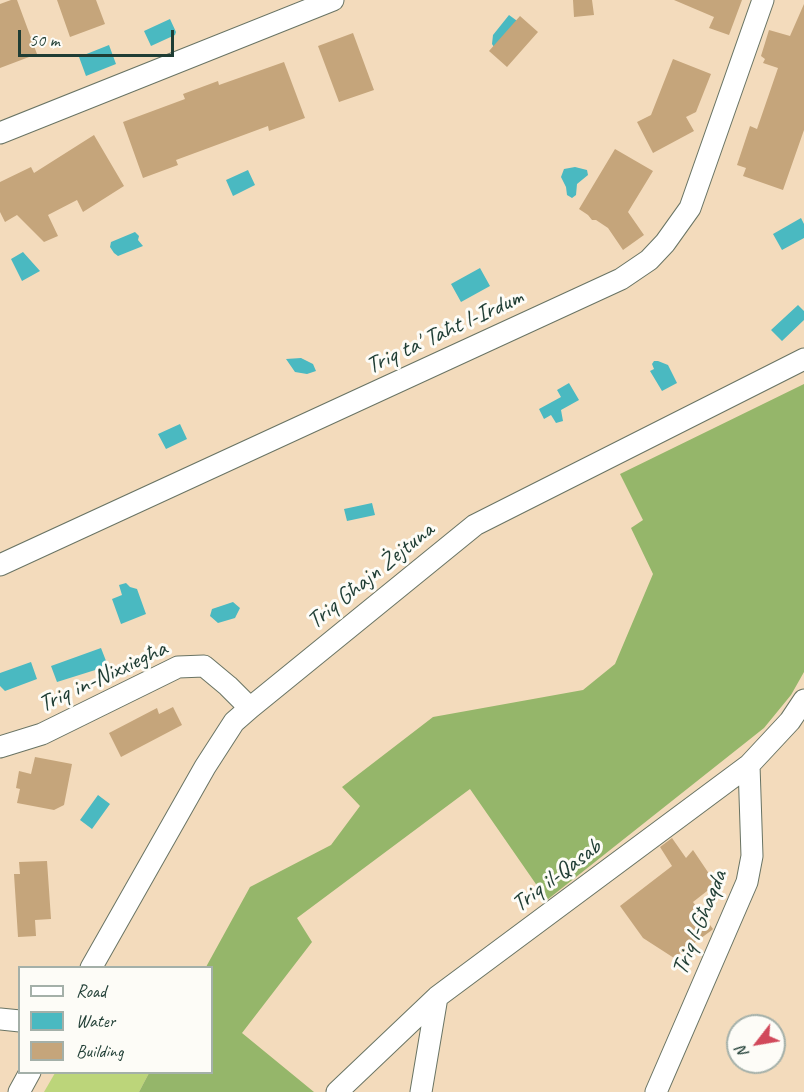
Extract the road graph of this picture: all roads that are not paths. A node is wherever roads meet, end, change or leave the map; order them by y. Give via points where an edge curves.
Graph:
1 (333, 0) edge
2 (763, 0) edge
3 (0, 133) edge
4 (804, 359) edge
5 (0, 565) edge
6 (804, 700) edge
7 (250, 708) junction
8 (0, 747) edge
9 (749, 765) junction
10 (92, 966) edge
11 (437, 997) junction
12 (0, 1019) edge
13 (18, 1021) edge
14 (29, 1074) edge
15 (19, 1092) edge
16 (337, 1092) edge
17 (421, 1092) edge
18 (656, 1092) edge

1 - 3 street
2 - 5 street, Triq ta' Taħt l-Irdum via 690,208 648,260 621,279
4 - 7 street, Triq Għajn Żejtuna via 475,525
6 - 9 street, Triq il-Qasab
7 - 8 street, Triq in-Nixxiegħa via 204,666 178,667 42,734
7 - 10 street, Triq Għajn Żejtuna via 234,722 205,767
9 - 11 street, Triq il-Qasab
9 - 18 street, Triq l-Għaqda via 753,847 747,882
11 - 16 street, Triq il-Qasab
11 - 17 street
12 - 13 street
14 - 15 street

